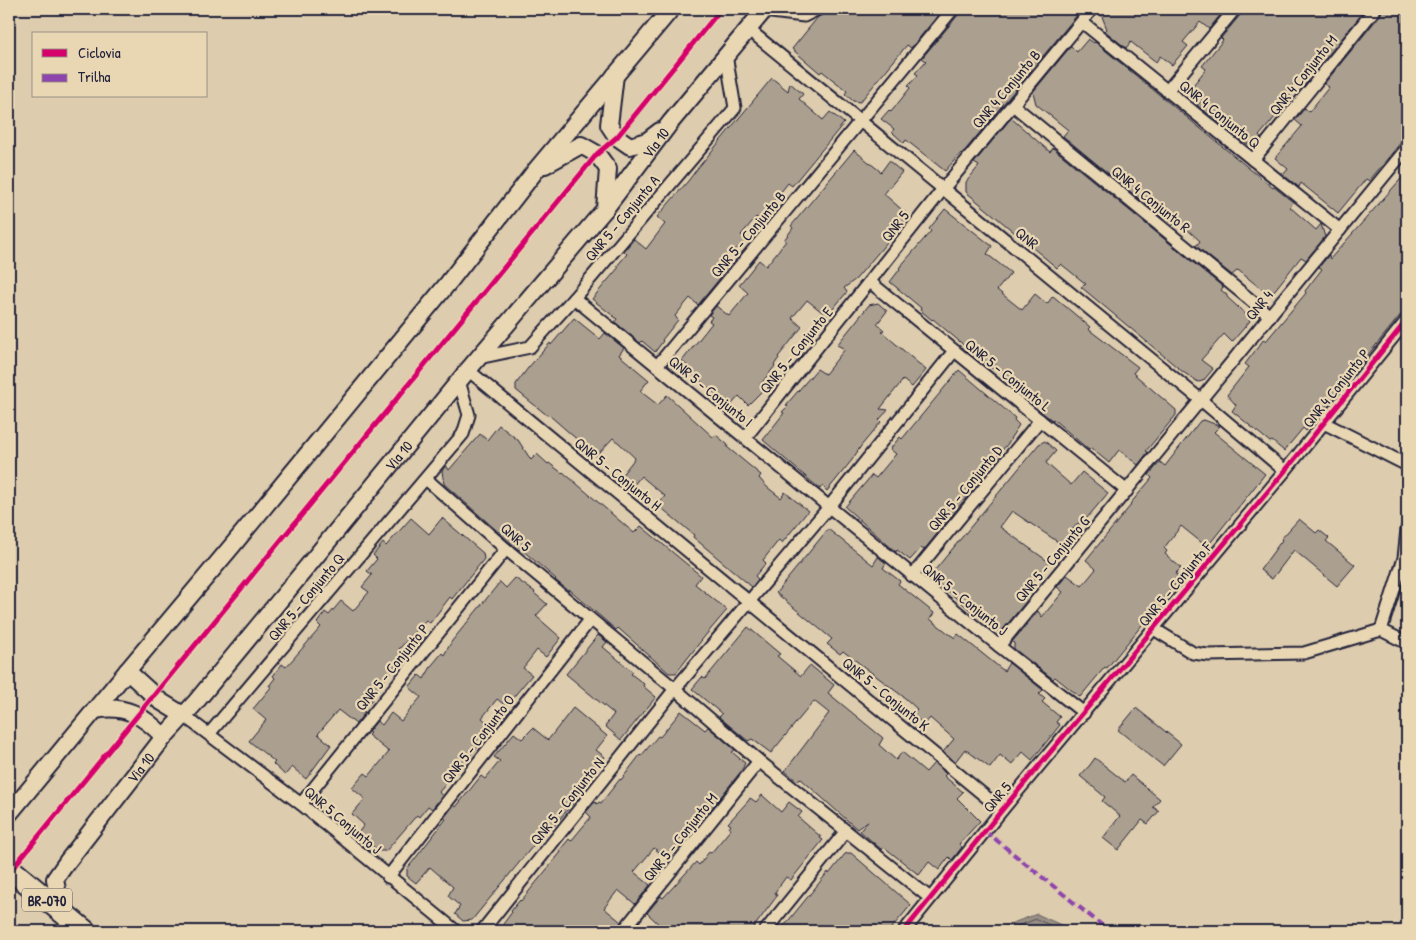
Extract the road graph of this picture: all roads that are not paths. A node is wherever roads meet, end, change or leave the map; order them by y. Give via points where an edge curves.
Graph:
1 (671, 9) edge
2 (818, 9) edge
3 (953, 9) edge
4 (1092, 9) edge
5 (1235, 9) edge
6 (1376, 9) edge
7 (764, 10) edge
8 (1082, 22) junction
9 (748, 29) junction
10 (726, 55) junction
11 (615, 75) junction
12 (1167, 91) junction
13 (1013, 105) junction
14 (861, 121) junction
15 (670, 123) junction
16 (1407, 148) edge
17 (1253, 160) junction
18 (536, 170) junction
19 (943, 189) junction
20 (605, 209) junction
21 (1340, 230) junction
22 (870, 282) junction
23 (574, 298) junction
24 (1270, 316) junction
25 (1407, 320) edge
26 (954, 351) junction
27 (657, 366) junction
28 (468, 369) junction
29 (1201, 400) junction
30 (1040, 420) junction
31 (1324, 423) junction
32 (745, 438) junction
33 (1407, 465) edge
34 (1285, 471) junction
35 (426, 479) junction
36 (1127, 491) junction
37 (828, 507) junction
38 (1407, 528) edge
39 (506, 549) junction
40 (912, 576) junction
41 (750, 602) junction
42 (590, 620) junction
43 (1154, 629) junction
44 (1381, 630) junction
45 (1407, 643) edge
46 (999, 646) junction
47 (127, 670) junction
48 (675, 688) junction
49 (96, 710) junction
50 (1084, 713) junction
51 (183, 716) junction
52 (209, 734) junction
53 (164, 737) junction
54 (759, 761) junction
55 (301, 804) junction
56 (1002, 810) junction
57 (9, 814) edge
58 (846, 831) junction
59 (9, 868) edge
60 (388, 877) junction
61 (930, 898) junction
62 (61, 912) junction
63 (84, 931) edge
64 (456, 931) edge
65 (482, 931) edge
66 (623, 931) edge
67 (765, 931) edge
68 (904, 931) edge

1 - 11 main road
2 - 7 street via 804,16
3 - 14 street, QNR 5 - Conjunto B
4 - 8 street, QNR 4 Conjunto B
5 - 12 street
6 - 17 street, QNR 4 Conjunto M
7 - 9 main road, Via 10
8 - 12 street, QNR 4 Conjunto Q
8 - 13 street, QNR 4 Conjunto B
9 - 10 main road, Via 10
9 - 14 street, QNR
10 - 15 main road, Via 10
10 - 23 street, QNR 5 - Conjunto A via 735,108
11 - 15 main road via 608,125 617,138 630,146 647,141
11 - 18 main road
12 - 17 street, QNR 4 Conjunto Q
13 - 19 street, QNR 4 Conjunto B
13 - 24 street, QNR 4 Conjunto R
14 - 19 street, QNR
14 - 27 street, QNR 5 - Conjunto B
15 - 20 main road, Via 10
16 - 21 street, QNR 4
17 - 21 street, QNR 4 Conjunto Q
18 - 20 main road via 581,145 597,154 608,169
18 - 47 main road via 443,289
19 - 22 street, QNR 5
19 - 29 street, QNR
20 - 28 main road, Via 10
21 - 24 street, QNR 4
22 - 26 street, QNR 5 - Conjunto L
22 - 32 street, QNR 5 - Conjunto E
23 - 27 street, QNR 5 - Conjunto I
23 - 28 street, QNR 5 - Conjunto A via 530,347
24 - 29 street, QNR 4
25 - 31 street, QNR 4 Conjunto P
26 - 30 street, QNR 5 - Conjunto L
26 - 37 street
27 - 32 street, QNR 5 - Conjunto I
28 - 35 street via 469,415 463,434
28 - 41 street, QNR 5 - Conjunto H
28 - 51 main road, Via 10
29 - 34 street, QNR
29 - 36 street
30 - 36 street, QNR 5 - Conjunto L
30 - 40 street, QNR 5 - Conjunto D
31 - 33 street
31 - 34 street, QNR 4 Conjunto P
32 - 37 street, QNR 5 - Conjunto I
34 - 43 street, QNR 5 - Conjunto F
35 - 39 street, QNR 5
35 - 52 street, QNR 5 - Conjunto Q
36 - 46 street, QNR 5 - Conjunto G
37 - 40 street, QNR 5 - Conjunto J
37 - 41 street
38 - 44 street via 1404,558
39 - 42 street, QNR 5
39 - 55 street, QNR 5 - Conjunto P
40 - 46 street, QNR 5 - Conjunto J
41 - 48 street
41 - 56 street, QNR 5 - Conjunto K
42 - 48 street, QNR 5
42 - 60 street, QNR 5 - Conjunto O
43 - 44 street via 1193,653 1208,655 1304,653
43 - 50 street, QNR 5 - Conjunto F
44 - 45 street
46 - 50 street, QNR 5 - Conjunto J
47 - 49 main road
47 - 51 main road via 160,702
48 - 54 street, QNR 5
48 - 65 street, QNR 5 - Conjunto N
49 - 53 main road via 124,709 154,726
49 - 57 main road
50 - 56 street, QNR 5
51 - 52 street
51 - 53 main road, Via 10
52 - 55 street, QNR 5 Conjunto J
53 - 62 main road, Via 10 via 55,879
54 - 58 street, QNR 5
54 - 66 street, QNR 5 - Conjunto M
55 - 60 street, QNR 5 Conjunto J
56 - 61 street, QNR 5
58 - 61 street, QNR 5
58 - 67 street
59 - 62 highway, BR-070
60 - 64 street, QNR 5 Conjunto J
61 - 68 street
62 - 63 highway, BR-070

